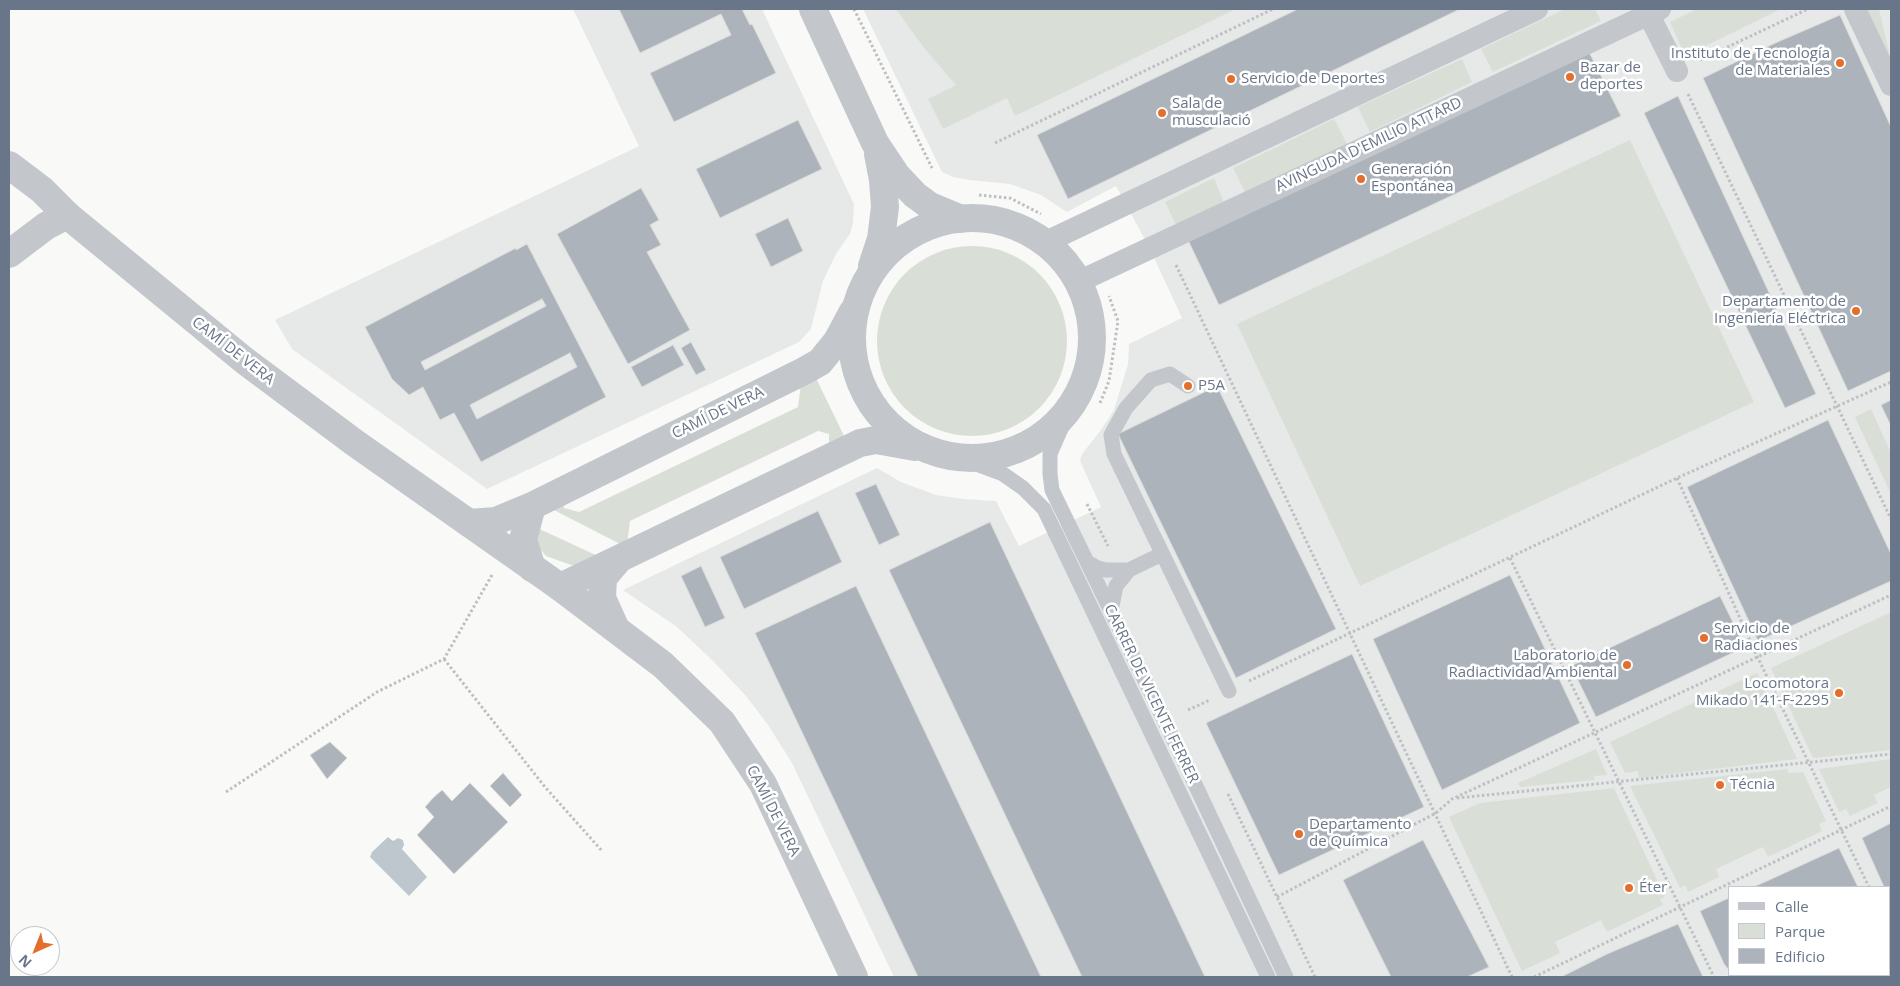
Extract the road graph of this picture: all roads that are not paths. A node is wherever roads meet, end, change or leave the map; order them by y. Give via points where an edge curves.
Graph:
1 (812, 9) edge
2 (1537, 9) edge
3 (1855, 9) edge
4 (1652, 11) edge
5 (1677, 71) road end
6 (1891, 85) edge
7 (875, 143) junction
8 (9, 165) edge
9 (966, 206) junction
10 (67, 215) junction
11 (1044, 243) junction
12 (9, 254) edge
13 (868, 276) junction
14 (1090, 277) junction
15 (855, 308) junction
16 (1188, 386) dead end
17 (1070, 408) junction
18 (922, 448) junction
19 (960, 458) junction
20 (532, 506) junction
21 (469, 523) junction
22 (1162, 554) junction
23 (619, 559) junction
24 (1087, 562) junction
25 (532, 568) junction
26 (1129, 570) junction
27 (560, 587) junction
28 (1111, 611) junction
29 (616, 629) junction
30 (1230, 691) road end
31 (854, 977) edge
32 (1268, 977) edge
33 (1286, 977) edge

1 - 7 street
2 - 11 street
3 - 6 street
4 - 5 street
4 - 14 street, AVINGUDA D'EMILIO ATTARD
7 - 9 street via 896,176 930,206
7 - 13 street via 885,207 881,239
8 - 10 street, CAMÍ DE VERA via 42,190
9 - 11 street via 990,220 1019,228
9 - 13 street via 893,247
10 - 12 street via 46,226
10 - 21 street, CAMÍ DE VERA via 245,361
11 - 14 street via 1064,261
13 - 15 street
14 - 17 street via 1092,346 1085,379
15 - 18 street via 851,341 857,374 871,405 894,430
15 - 20 street, CAMÍ DE VERA via 837,341 820,362
16 - 22 lane via 1170,374 1151,380 1126,408 1111,435 1114,454
17 - 19 street via 1048,432 1021,448 992,457
17 - 24 lane, CARRER DE VICENTE FERRER via 1050,454 1050,474 1052,490
18 - 19 street
18 - 23 street, CAMÍ DE VERA via 876,440 860,444
19 - 32 lane, CARRER DE VICENTE FERRER via 1003,474 1023,488 1044,510
20 - 21 street, CAMÍ DE VERA via 496,521
20 - 25 street via 523,540
21 - 25 street, CAMÍ DE VERA
22 - 26 lane
22 - 30 lane
23 - 27 street, CAMÍ DE VERA
23 - 29 street, CAMÍ DE VERA via 604,578 602,598
24 - 26 lane via 1106,570
24 - 28 lane, CARRER DE VICENTE FERRER
25 - 27 street, CAMÍ DE VERA
26 - 28 lane via 1116,586
27 - 29 street, CAMÍ DE VERA
28 - 33 lane, CARRER DE VICENTE FERRER
29 - 31 street, CAMÍ DE VERA via 663,665 722,722 763,784

